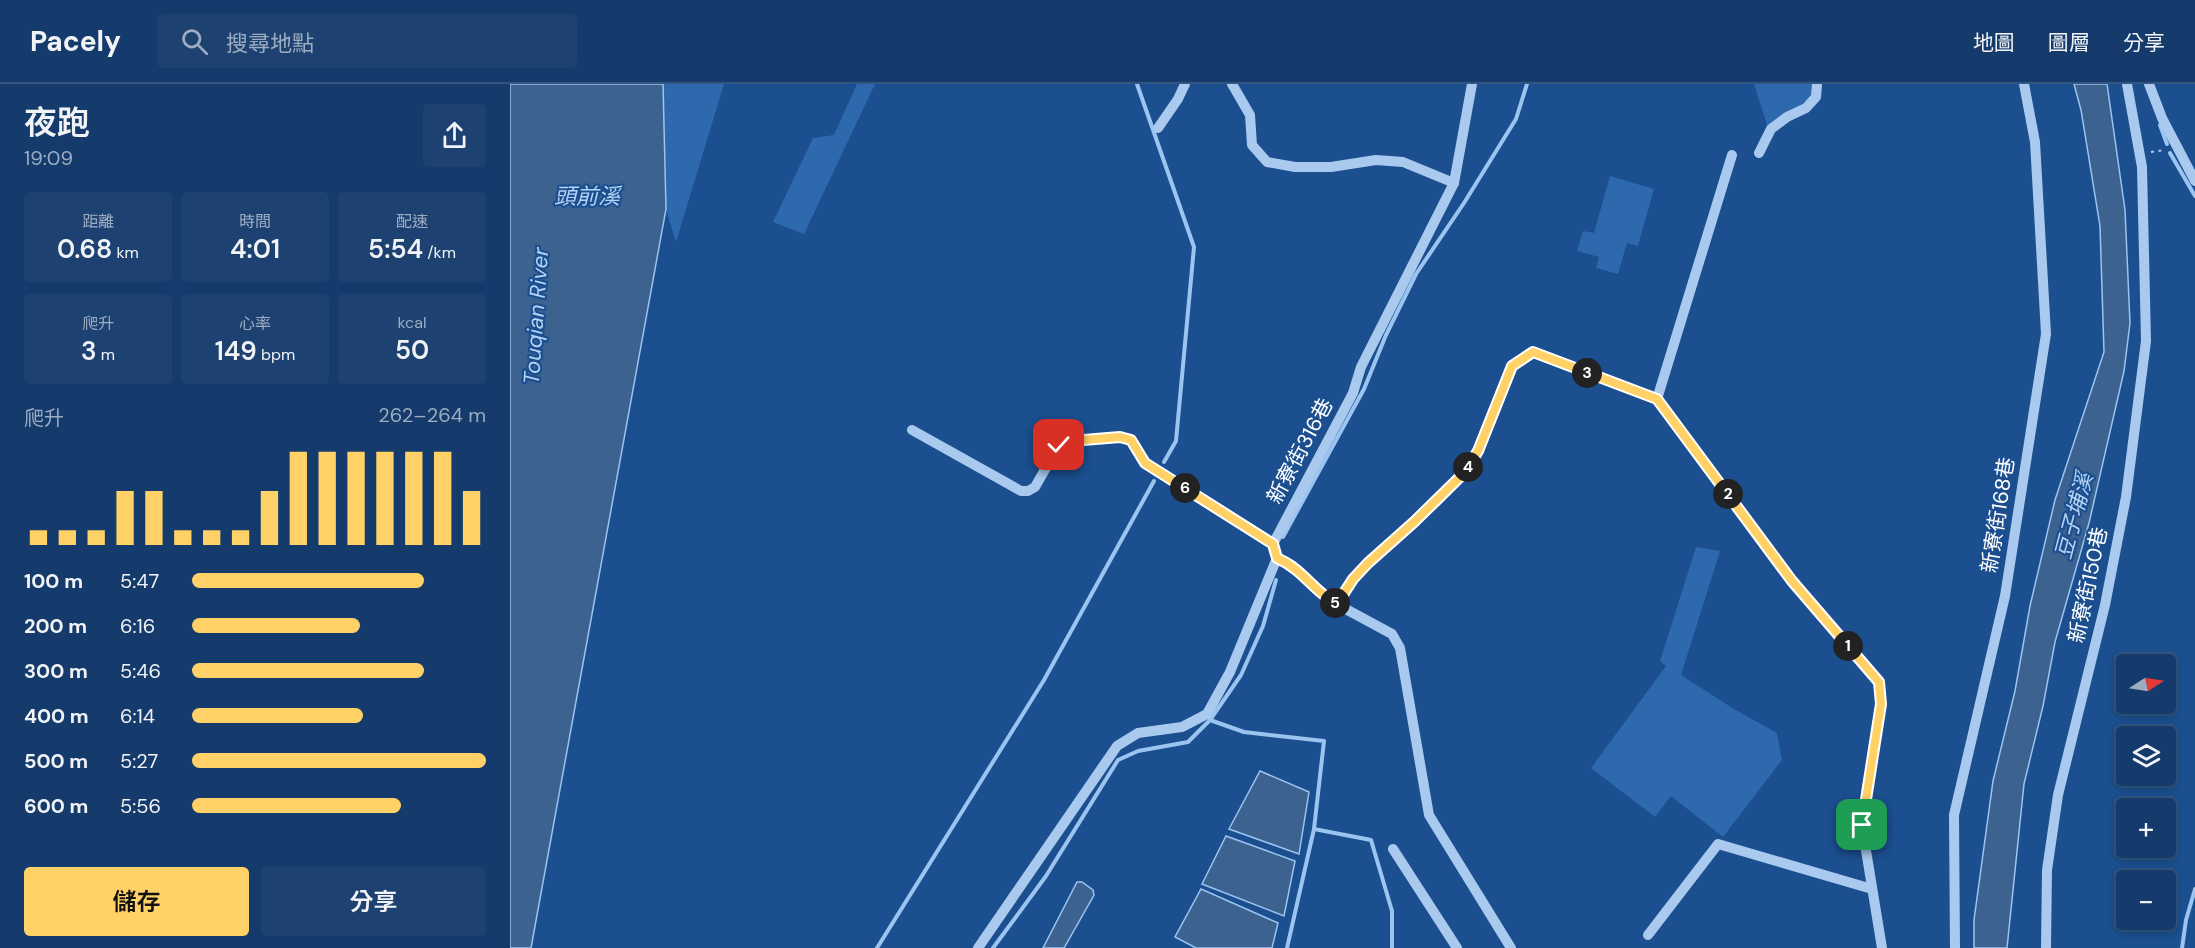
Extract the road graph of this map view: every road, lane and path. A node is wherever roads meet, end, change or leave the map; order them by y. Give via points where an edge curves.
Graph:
1 (1185, 84) edge
2 (1232, 84) edge
3 (1472, 84) edge
4 (1817, 84) edge
5 (2024, 84) edge
6 (2127, 84) edge
7 (2150, 84) edge
8 (1158, 128) dead end
9 (2178, 149) junction
10 (2139, 152) junction
11 (1759, 153) dead end
12 (1732, 155) dead end
13 (2195, 181) edge
14 (1454, 183) junction
15 (1657, 399) junction
16 (912, 430) dead end
17 (1273, 544) junction
18 (1277, 558) junction
19 (1337, 604) junction
20 (1393, 849) dead end
21 (1872, 889) junction
22 (1648, 935) dead end
23 (978, 948) edge
24 (1457, 948) edge
25 (1511, 948) edge
26 (1882, 948) edge
27 (1955, 948) edge
28 (2046, 948) edge

1 - 8 street
2 - 14 street via 1250,114 1252,145 1267,162 1331,167 1376,160 1403,162
3 - 14 street, 新寮街316巷
4 - 11 street via 1816,97 1806,108 1771,129
5 - 27 street, 新寮街168巷 via 2036,142 2046,334 2005,597 1954,814
6 - 10 street, 新寮街150巷
7 - 9 street
9 - 10 path
9 - 13 street
10 - 28 street, 新寮街150巷 via 2146,341 2127,497 2058,795 2047,870
12 - 15 street
14 - 17 street, 新寮街316巷 via 1361,367 1353,393
15 - 19 street via 1533,352 1512,366 1478,451 1464,473 1368,563
15 - 21 street via 1792,581 1879,682 1881,704 1862,825
16 - 17 street via 1022,491 1035,487 1059,445 1120,437 1131,440 1145,463
17 - 18 street
18 - 19 street via 1292,565
18 - 23 street via 1230,672 1207,714 1182,727 1138,733 1117,746
19 - 25 street via 1392,634 1400,648 1429,815
20 - 24 street
21 - 22 street via 1718,844
21 - 26 street

